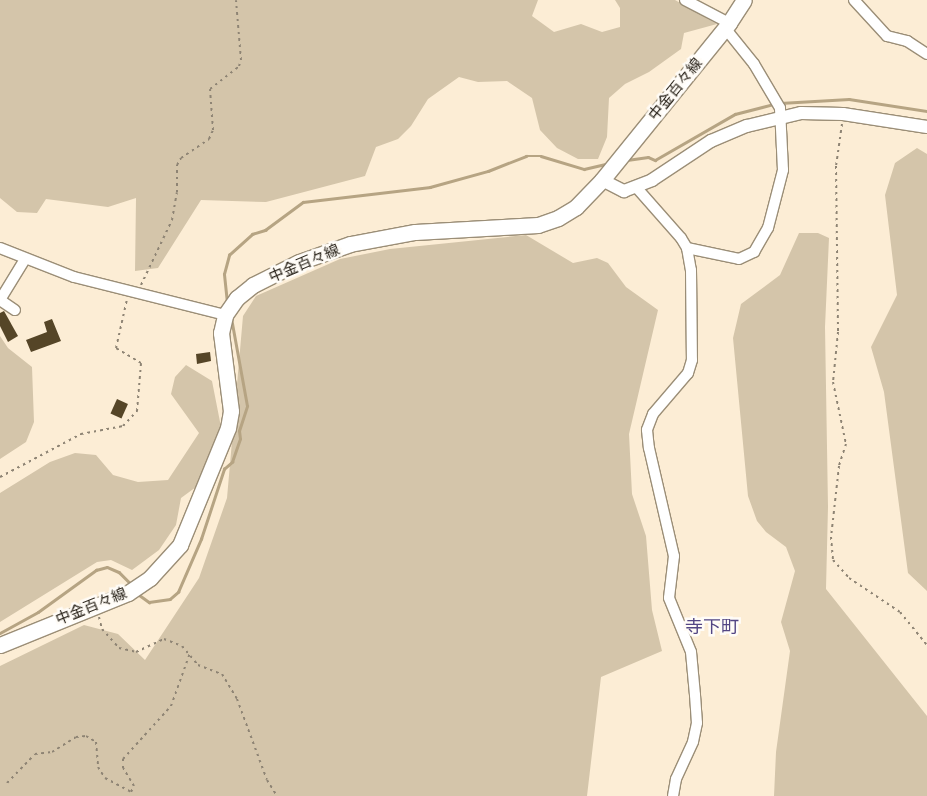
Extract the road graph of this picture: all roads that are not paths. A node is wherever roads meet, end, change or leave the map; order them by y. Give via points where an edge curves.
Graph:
1 (685, 0) edge
2 (744, 0) edge
3 (854, 0) edge
4 (727, 26) junction
5 (927, 54) edge
6 (782, 112) junction
7 (927, 127) edge
8 (605, 176) junction
9 (636, 187) junction
10 (0, 248) edge
11 (687, 248) junction
12 (25, 259) junction
13 (0, 300) edge
14 (15, 310) dead end
15 (225, 314) junction
16 (0, 645) edge
17 (673, 796) edge

1 - 4 street
2 - 4 main road, 中金百々線
3 - 5 street via 887,36 907,41
4 - 6 street
4 - 8 main road, 中金百々線
6 - 7 street via 843,114
6 - 9 street via 711,141
6 - 11 street via 782,170 763,242 754,252 739,259
8 - 9 street via 624,191
8 - 15 main road, 中金百々線 via 576,207 538,225 415,232 350,244 299,262 253,285 236,298
9 - 11 street
10 - 12 street
11 - 17 street via 691,270 692,360 688,373 653,414 648,430 648,448 674,556 669,598 691,652 697,723
12 - 13 street
12 - 15 street via 74,277
13 - 14 street
15 - 16 main road, 中金百々線 via 221,333 231,411 228,428 180,545 168,562 134,589

